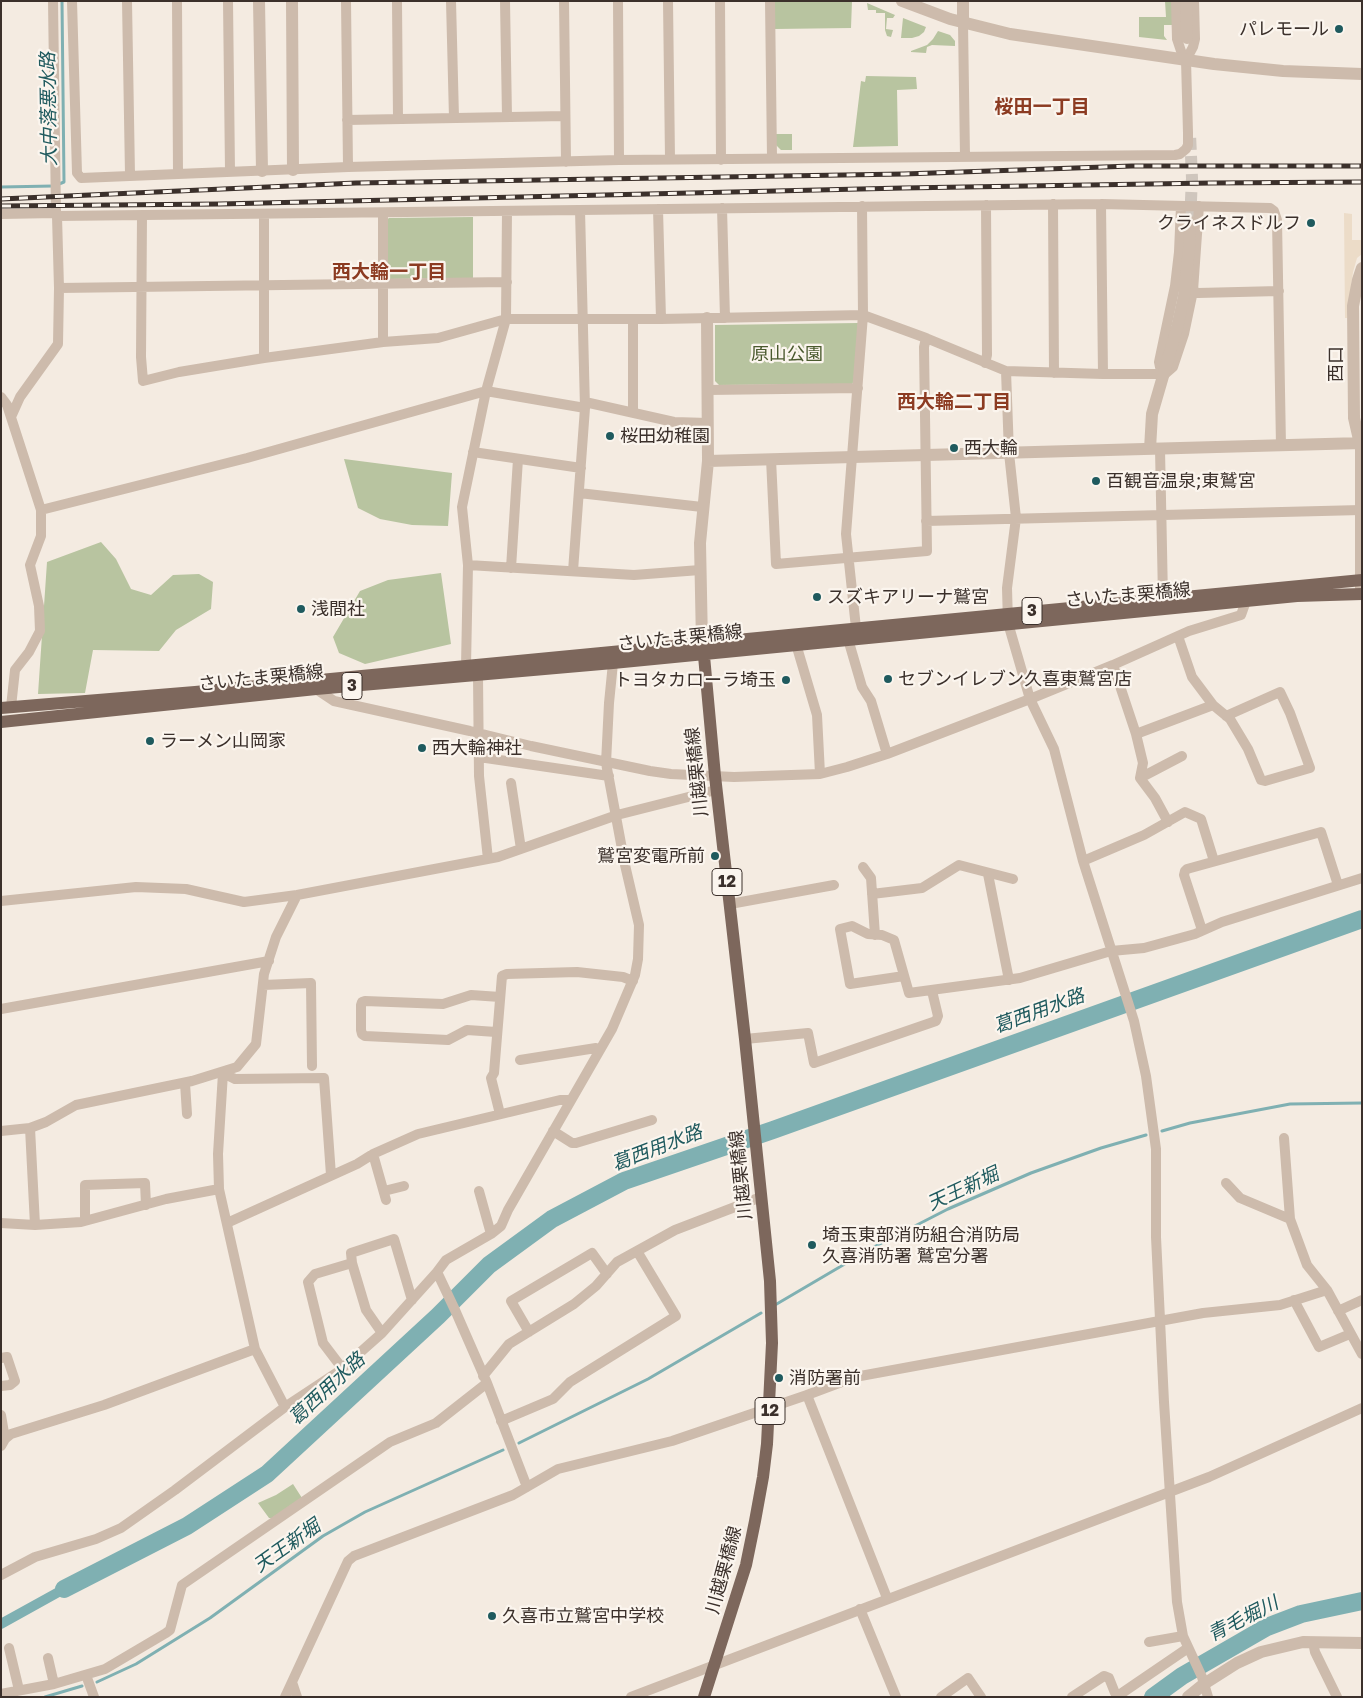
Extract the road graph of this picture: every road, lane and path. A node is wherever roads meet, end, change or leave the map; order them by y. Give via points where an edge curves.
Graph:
1 (53, 1) edge
2 (72, 1) edge
3 (127, 1) edge
4 (177, 1) edge
5 (228, 1) edge
6 (260, 1) edge
7 (292, 1) edge
8 (346, 1) edge
9 (397, 1) edge
10 (451, 1) edge
11 (505, 1) edge
12 (564, 1) edge
13 (618, 1) edge
14 (668, 1) edge
15 (720, 1) edge
16 (770, 1) edge
17 (902, 1) edge
18 (963, 1) edge
19 (1176, 1) edge
20 (1186, 1) edge
21 (1194, 1) edge
22 (963, 23) junction
23 (1187, 38) dead end
24 (1186, 60) junction
25 (1362, 74) edge
26 (565, 116) junction
27 (507, 117) junction
28 (398, 118) junction
29 (454, 118) junction
30 (347, 120) junction
31 (965, 157) junction
32 (772, 158) junction
33 (670, 159) junction
34 (619, 160) junction
35 (721, 160) junction
36 (566, 162) junction
37 (348, 167) junction
38 (293, 170) junction
39 (230, 171) junction
40 (262, 171) junction
41 (178, 174) junction
42 (130, 175) junction
43 (986, 204) junction
44 (1053, 204) junction
45 (1101, 204) junction
46 (862, 206) junction
47 (1181, 206) junction
48 (1199, 206) junction
49 (722, 208) junction
50 (658, 209) junction
51 (580, 210) junction
52 (507, 211) junction
53 (383, 213) junction
54 (1, 214) edge
55 (57, 214) junction
56 (264, 214) junction
57 (142, 216) junction
58 (1190, 222) tunnel mouth
59 (1362, 268) edge
60 (507, 282) junction
61 (383, 283) junction
62 (264, 285) junction
63 (142, 287) junction
64 (59, 288) junction
65 (1193, 291) junction
66 (1279, 291) junction
67 (863, 315) junction
68 (707, 318) junction
69 (725, 318) junction
70 (583, 319) junction
71 (633, 319) junction
72 (661, 319) junction
73 (506, 320) junction
74 (926, 338) junction
75 (384, 342) junction
76 (264, 358) junction
77 (985, 362) junction
78 (1006, 371) junction
79 (1054, 372) junction
80 (1103, 374) junction
81 (1165, 374) junction
82 (858, 388) junction
83 (708, 390) junction
84 (486, 391) junction
85 (1, 397) edge
86 (585, 405) junction
87 (633, 413) junction
88 (11, 417) junction
89 (708, 423) junction
90 (1362, 427) edge
91 (1361, 444) edge
92 (1281, 446) junction
93 (1155, 449) junction
94 (473, 452) junction
95 (1009, 453) junction
96 (926, 455) junction
97 (852, 457) junction
98 (518, 459) junction
99 (771, 459) junction
100 (708, 461) junction
101 (581, 468) junction
102 (579, 493) junction
103 (702, 507) junction
104 (41, 510) junction
105 (1361, 510) edge
106 (1161, 515) junction
107 (1016, 518) junction
108 (926, 521) junction
109 (849, 556) junction
110 (468, 565) junction
111 (511, 568) junction
112 (700, 570) junction
113 (573, 571) junction
114 (1362, 580) edge
115 (1362, 595) edge
116 (1163, 598) junction
117 (1246, 601) junction
118 (1008, 618) junction
119 (856, 628) junction
120 (1178, 636) junction
121 (848, 639) junction
122 (796, 644) junction
123 (703, 648) junction
124 (613, 663) junction
125 (1113, 665) junction
126 (466, 666) junction
127 (478, 676) junction
128 (316, 690) junction
129 (1030, 699) junction
130 (1213, 705) junction
131 (6, 708) edge
132 (1226, 716) junction
133 (1, 722) edge
134 (478, 733) junction
135 (1136, 734) junction
136 (887, 754) junction
137 (1182, 756) dead end
138 (479, 757) junction
139 (606, 763) junction
140 (820, 774) junction
141 (609, 776) junction
142 (715, 776) junction
143 (1140, 778) junction
144 (511, 782) dead end
145 (716, 790) junction
146 (617, 815) junction
147 (1168, 822) junction
148 (521, 849) junction
149 (488, 859) junction
150 (1083, 861) junction
151 (1214, 861) junction
152 (863, 867) dead end
153 (988, 874) junction
154 (1362, 878) edge
155 (1013, 879) dead end
156 (834, 885) dead end
157 (1338, 886) junction
158 (872, 894) junction
159 (297, 895) junction
160 (1, 901) edge
161 (730, 904) junction
162 (1202, 930) junction
163 (875, 935) junction
164 (1111, 950) junction
165 (268, 961) junction
166 (904, 976) junction
167 (1009, 980) junction
168 (633, 981) junction
169 (263, 985) junction
170 (932, 990) junction
171 (500, 997) junction
172 (1, 1008) edge
173 (496, 1032) junction
174 (745, 1039) junction
175 (600, 1049) junction
176 (520, 1060) dead end
177 (312, 1066) dead end
178 (223, 1073) junction
179 (185, 1083) junction
180 (571, 1100) junction
181 (187, 1114) dead end
182 (500, 1114) junction
183 (652, 1120) dead end
184 (30, 1128) junction
185 (1, 1130) edge
186 (553, 1131) junction
187 (1284, 1138) dead end
188 (374, 1154) junction
189 (331, 1175) junction
190 (1226, 1183) dead end
191 (404, 1186) dead end
192 (219, 1189) junction
193 (479, 1190) dead end
194 (761, 1197) junction
195 (146, 1205) junction
196 (1290, 1219) junction
197 (85, 1221) junction
198 (228, 1222) junction
199 (1, 1223) edge
200 (34, 1224) junction
201 (491, 1234) junction
202 (637, 1251) junction
203 (352, 1264) junction
204 (437, 1272) junction
205 (607, 1274) junction
206 (1327, 1290) junction
207 (412, 1300) junction
208 (1294, 1300) junction
209 (1362, 1300) edge
210 (1338, 1311) junction
211 (1160, 1321) junction
212 (528, 1332) junction
213 (382, 1333) junction
214 (1350, 1334) junction
215 (255, 1349) junction
216 (1362, 1354) edge
217 (1, 1358) edge
218 (342, 1368) junction
219 (485, 1380) junction
220 (1, 1386) edge
221 (807, 1395) junction
222 (285, 1407) junction
223 (770, 1407) junction
224 (1362, 1408) edge
225 (1, 1415) edge
226 (501, 1421) junction
227 (3, 1442) edge
228 (526, 1487) junction
229 (1170, 1492) junction
230 (2, 1572) edge
231 (887, 1598) junction
232 (860, 1609) junction
233 (1183, 1636) junction
234 (1150, 1642) dead end
235 (1313, 1642) junction
236 (1362, 1643) edge
237 (9, 1648) dead end
238 (1190, 1652) junction
239 (48, 1658) dead end
240 (715, 1666) junction
241 (86, 1675) junction
242 (1203, 1680) junction
243 (292, 1682) junction
244 (54, 1684) junction
245 (19, 1690) junction
246 (1, 1694) edge
247 (94, 1697) edge
248 (285, 1697) edge
249 (297, 1697) edge
250 (631, 1697) edge
251 (704, 1697) edge
252 (896, 1697) edge
253 (941, 1697) edge
254 (981, 1697) edge
255 (1072, 1697) edge
256 (1188, 1697) edge
257 (1208, 1697) edge
258 (1337, 1697) edge

1 - 55 street
2 - 42 street via 77,173 81,178
3 - 42 street
4 - 41 street
5 - 39 street
6 - 40 street
7 - 38 street
8 - 30 street
9 - 28 street
10 - 29 street
11 - 27 street
12 - 26 street
13 - 34 street
14 - 33 street
15 - 35 street
16 - 32 street
17 - 22 street
18 - 22 street
19 - 24 street via 1177,39
20 - 23 street
21 - 24 street via 1195,39
22 - 24 street via 1010,34
22 - 31 street
24 - 25 street via 1283,71
24 - 31 street via 1188,145 1180,154
26 - 27 street
26 - 36 street
27 - 29 street
28 - 29 street
28 - 30 street
30 - 37 street
31 - 32 street
32 - 35 street
33 - 34 street
33 - 35 street
34 - 36 street
36 - 37 street
37 - 38 street
38 - 40 street
39 - 40 street
39 - 41 street
41 - 42 street
43 - 44 street
43 - 46 street
43 - 77 street
44 - 45 street
44 - 79 street
45 - 47 street
45 - 80 street
46 - 49 street
46 - 67 street
47 - 48 street
47 - 81 street via 1175,286 1159,362
48 - 65 street
48 - 66 street via 1270,208 1274,211
49 - 50 street
49 - 69 street
50 - 51 street
50 - 72 street
51 - 52 street
51 - 70 street
52 - 53 street
52 - 60 street
53 - 56 street
53 - 61 street
54 - 55 street
55 - 57 street
55 - 64 street
56 - 57 street
56 - 62 street
57 - 63 street
58 - 81 street via 1184,296
59 - 91 street, 西口 via 1353,306 1354,418
60 - 61 street
60 - 73 street
61 - 62 street
61 - 75 street
62 - 63 street
62 - 76 street
63 - 64 street
63 - 76 street via 142,381
64 - 88 street via 58,344 20,397
65 - 66 street
65 - 81 street via 1176,360
66 - 92 street
67 - 69 street
67 - 74 street
67 - 82 street
68 - 69 street
68 - 72 street
68 - 83 street
70 - 71 street
70 - 73 street
70 - 86 street
71 - 72 street
71 - 87 street
73 - 75 street via 438,338
73 - 84 street
74 - 77 street
74 - 96 street
75 - 76 street
77 - 78 street
78 - 79 street
78 - 95 street
79 - 80 street
80 - 81 street
81 - 93 street via 1152,414
82 - 83 street
82 - 97 street
83 - 89 street
84 - 86 street
84 - 94 street
84 - 104 street via 256,456
85 - 88 street
86 - 87 street
86 - 101 street
87 - 89 street via 674,422
88 - 104 street
89 - 100 street
90 - 91 street
91 - 92 street
91 - 105 street
92 - 93 street
93 - 95 street
93 - 106 street
94 - 98 street
94 - 110 street via 462,507
95 - 96 street
95 - 107 street
96 - 97 street
96 - 108 street
97 - 99 street
97 - 109 street via 846,534
98 - 101 street
98 - 111 street
99 - 100 street
99 - 109 street via 776,564
100 - 103 street
101 - 102 street
102 - 103 street
102 - 113 street
103 - 112 street
104 - 131 street via 41,536 30,565 39,606 40,631 15,670
105 - 106 street
105 - 114 street
106 - 107 street
106 - 116 street
107 - 108 street
107 - 118 street
108 - 109 street via 927,551
109 - 119 street
110 - 111 street
110 - 126 street
111 - 113 street
112 - 113 street via 634,575
112 - 123 street
114 - 115 street
114 - 116 main road, さいたま栗橋線 / 3
115 - 117 main road, さいたま栗橋線 / 3
116 - 118 main road, さいたま栗橋線 / 3
117 - 118 main road, さいたま栗橋線 / 3
117 - 120 street via 1241,615
118 - 119 main road, さいたま栗橋線 / 3
118 - 121 main road, さいたま栗橋線 / 3
118 - 129 street
119 - 123 main road, さいたま栗橋線 / 3
120 - 125 street
120 - 130 street via 1192,677
121 - 122 main road, さいたま栗橋線 / 3
121 - 136 street
122 - 123 main road, さいたま栗橋線 / 3
122 - 140 street via 817,715
123 - 124 main road, さいたま栗橋線 / 3
123 - 126 main road, さいたま栗橋線 / 3
123 - 142 main road, 川越栗橋線 / 12
124 - 127 main road, さいたま栗橋線 / 3
124 - 139 street
125 - 129 street
125 - 135 street
126 - 131 main road, さいたま栗橋線 / 3
127 - 128 main road, さいたま栗橋線 / 3
127 - 134 street
128 - 133 main road, さいたま栗橋線 / 3
128 - 134 street via 334,701
129 - 136 street
129 - 150 street via 1054,749
130 - 132 street
130 - 135 street
132 - 132 street via 1248,749 1261,780 1310,768 1280,692
134 - 138 street
134 - 139 street
135 - 143 street via 1143,763
136 - 140 street
137 - 143 street
138 - 141 street
138 - 149 street
139 - 141 street
139 - 142 street via 664,773
140 - 142 street
141 - 146 street
142 - 145 main road, 川越栗橋線 / 12
143 - 147 street
144 - 148 street
145 - 146 street
145 - 161 main road, 川越栗橋線 / 12
146 - 148 street
146 - 168 street via 639,925 638,959
147 - 150 street
147 - 151 street via 1185,812 1201,819
148 - 149 street
149 - 159 street
150 - 164 street
151 - 157 street via 1321,832
151 - 162 street via 1187,869 1184,873
152 - 158 street via 871,878
153 - 155 street
153 - 158 street via 959,865 922,888
153 - 167 street
154 - 157 street
156 - 161 street
157 - 162 street
158 - 163 street
159 - 160 street via 244,902 186,888 136,887
159 - 165 street
161 - 174 main road, 川越栗橋線 / 12
162 - 164 street via 1144,948
163 - 166 street via 894,940
163 - 166 street via 852,926 840,929 850,984
164 - 167 street
164 - 211 street via 1145,1067 1156,1149
165 - 169 street
165 - 172 street
166 - 170 street via 909,993
167 - 170 street
168 - 171 street via 577,972 504,974
168 - 175 street
169 - 177 street via 311,983
169 - 178 street via 256,1044 237,1067
170 - 174 street via 938,1016 936,1021 814,1063 808,1032
171 - 173 street
171 - 173 street via 471,995 443,1004 365,1001 361,1005 361,1030 365,1036 448,1040 470,1029
173 - 182 street via 494,1074 491,1078
174 - 194 main road, 川越栗橋線 / 12
175 - 176 street
175 - 180 street
178 - 179 street
178 - 189 street via 234,1079 324,1078
178 - 192 street
179 - 181 street
179 - 184 street via 76,1105
180 - 182 street
180 - 186 street
182 - 188 street via 418,1134
183 - 186 street via 576,1143
184 - 185 street
184 - 200 street
186 - 201 street via 501,1226
187 - 196 street
188 - 189 street
188 - 191 street via 385,1195
189 - 198 street
190 - 196 street via 1240,1198
192 - 195 street
192 - 198 street
193 - 201 street
194 - 202 street via 675,1230
194 - 223 main road, 川越栗橋線 / 12 via 772,1312
195 - 197 street
195 - 197 street via 145,1183 85,1185
196 - 206 street via 1307,1265
197 - 200 street
198 - 215 street
199 - 200 street
201 - 204 street via 446,1260
202 - 205 street via 617,1262
202 - 226 street via 676,1316 570,1382 553,1399
203 - 207 street via 350,1253 394,1239
203 - 213 street via 366,1310
203 - 218 street via 315,1274 308,1282 323,1343
204 - 207 street
204 - 219 street
205 - 212 street via 574,1304
205 - 212 street via 592,1253 511,1301
206 - 208 street
206 - 210 street
207 - 213 street
208 - 211 street via 1280,1305
208 - 214 street via 1319,1347
209 - 210 street
210 - 214 street
211 - 221 street via 855,1377
211 - 229 street
212 - 219 street via 508,1344
213 - 218 street
214 - 216 street
215 - 222 street
215 - 227 street via 104,1405 11,1434
217 - 220 street via 7,1357 15,1381
218 - 222 street
219 - 226 street
219 - 241 street via 436,1423 390,1442 182,1585 170,1630 109,1668
221 - 223 street
221 - 231 street
222 - 230 street via 121,1528 35,1557
223 - 228 street via 672,1441 558,1469
223 - 240 main road, 川越栗橋線 / 12 via 763,1477 752,1538
224 - 229 street
225 - 227 street
226 - 228 street
228 - 243 street via 513,1495 354,1556 348,1561
229 - 231 street
229 - 233 street via 1177,1602
231 - 232 street
232 - 240 street
232 - 252 street
233 - 234 street
233 - 238 street
235 - 236 street
235 - 242 street via 1278,1647 1250,1656
235 - 258 street
237 - 245 street
238 - 242 street
238 - 255 street via 1118,1695 1109,1678 1104,1676
239 - 244 street
240 - 250 street
240 - 251 main road, 川越栗橋線 / 12
241 - 244 street
241 - 247 street
242 - 256 street
242 - 257 street
243 - 248 street
243 - 249 street
244 - 245 street
245 - 246 street
253 - 254 street via 968,1678

